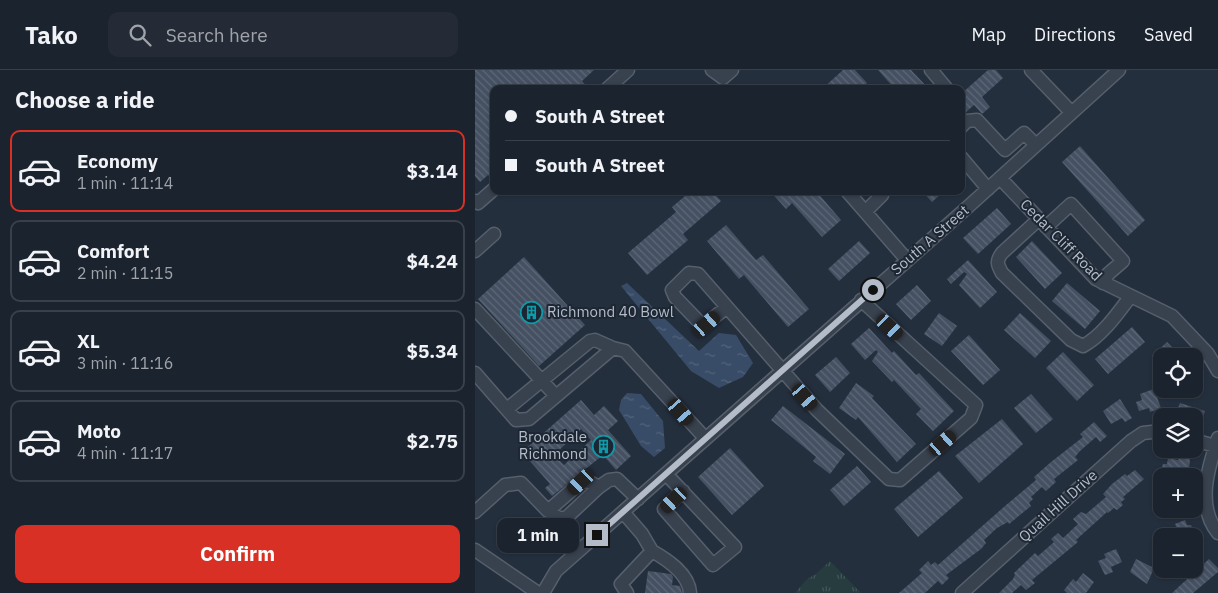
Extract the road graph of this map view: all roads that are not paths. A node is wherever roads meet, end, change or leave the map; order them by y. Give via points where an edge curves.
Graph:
1 (628, 70) edge
2 (713, 70) edge
3 (732, 70) edge
4 (931, 70) edge
5 (1031, 70) edge
6 (1119, 70) edge
7 (611, 85) edge
8 (944, 85) edge
9 (1071, 112) junction
10 (965, 123) edge
11 (1035, 145) junction
12 (965, 162) edge
13 (1000, 178) junction
14 (988, 188) junction
15 (490, 192) edge
16 (850, 195) edge
17 (882, 195) edge
18 (475, 200) edge
19 (865, 212) junction
20 (1043, 223) junction
21 (494, 234) dead end
22 (475, 251) edge
23 (907, 260) junction
24 (1103, 283) junction
25 (1130, 297) junction
26 (861, 300) junction
27 (727, 307) dead end
28 (475, 309) edge
29 (613, 348) junction
30 (782, 370) junction
31 (1218, 370) edge
32 (475, 373) edge
33 (541, 380) junction
34 (555, 396) junction
35 (507, 409) junction
36 (1153, 432) edge
37 (705, 438) junction
38 (1203, 441) edge
39 (1217, 442) edge
40 (666, 474) junction
41 (683, 491) junction
42 (638, 499) junction
43 (475, 512) edge
44 (623, 512) junction
45 (1218, 533) edge
46 (475, 550) edge
47 (652, 551) junction
48 (538, 593) edge
49 (543, 593) edge
50 (627, 593) edge
51 (690, 593) edge
52 (962, 593) edge

1 - 7 street
2 - 3 street via 723,78
4 - 8 street
5 - 9 street
6 - 9 street, South A Street
9 - 11 street, South A Street
10 - 11 street via 977,120 1005,150 1024,134
11 - 13 street, South A Street
12 - 14 street
13 - 14 street, South A Street
13 - 20 street, Cedar Cliff Road
14 - 23 street, South A Street
15 - 18 street via 477,203
16 - 19 street
17 - 19 street
19 - 23 street
20 - 24 street, Cedar Cliff Road via 1083,268
20 - 24 street via 1071,204 1123,261
20 - 25 street via 1002,253 997,258 997,265 1071,340 1077,345 1089,343
21 - 22 street
23 - 26 street, South A Street
24 - 25 street, Cedar Cliff Road
25 - 31 street, Cedar Cliff Road via 1171,316 1208,354
26 - 30 street, South A Street
26 - 30 street via 976,404 971,418 900,480 889,479 817,410
27 - 30 street
28 - 33 street
29 - 33 street via 590,341
29 - 34 street
29 - 37 street via 625,351
30 - 37 street, South A Street
32 - 35 street
33 - 34 street
33 - 35 street
34 - 35 street via 529,419 517,420
36 - 52 street, Quail Hill Drive via 1143,433 1124,446
37 - 40 street, South A Street
38 - 39 street
39 - 45 street via 1209,467 1206,495 1210,517
40 - 41 street
40 - 42 street, South A Street
41 - 41 street via 735,547 713,566 664,509
42 - 43 street via 617,479 599,487 588,481 581,482 549,511 521,483 505,485
42 - 44 street, South A Street
44 - 47 street via 643,534
44 - 49 street, South A Street via 556,571
46 - 48 street
47 - 50 street via 621,584
47 - 51 street via 669,560 689,584

